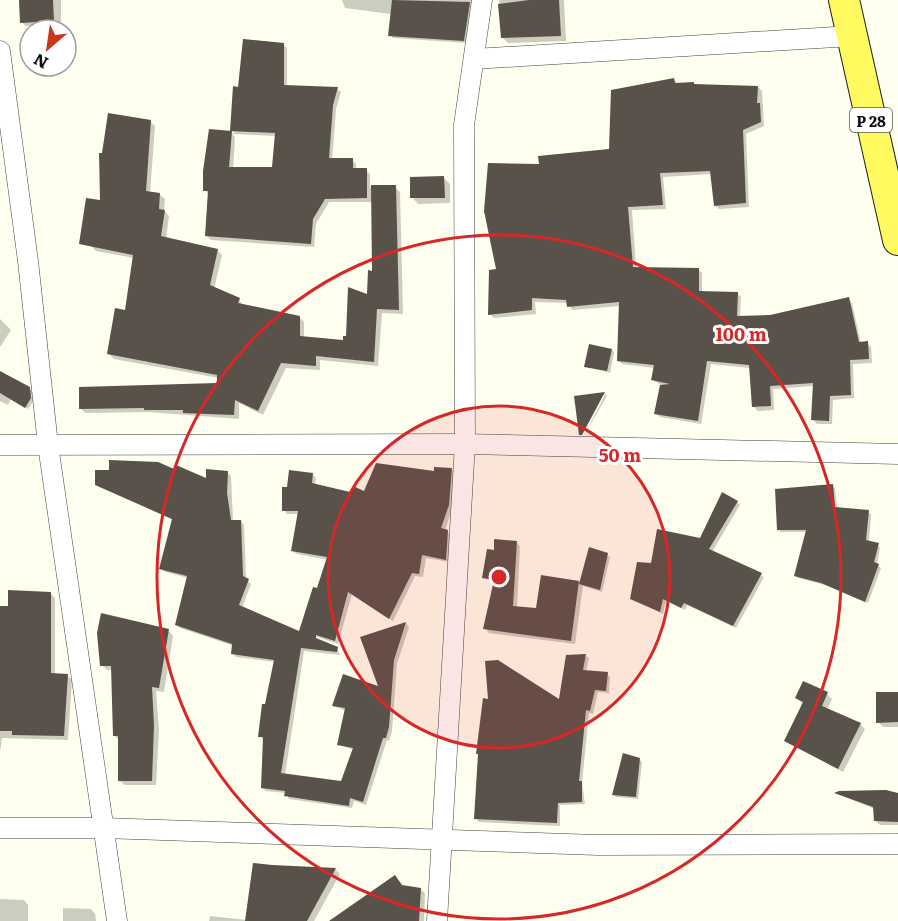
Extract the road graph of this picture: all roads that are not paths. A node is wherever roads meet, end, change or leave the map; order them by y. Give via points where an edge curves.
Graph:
1 (482, 0) edge
2 (844, 0) edge
3 (852, 36) junction
4 (0, 51) edge
5 (474, 59) junction
6 (898, 239) edge
7 (465, 444) junction
8 (0, 445) edge
9 (48, 445) junction
10 (898, 454) edge
11 (0, 828) edge
12 (103, 828) junction
13 (441, 842) junction
14 (898, 844) edge
15 (117, 921) edge
16 (437, 921) edge

1 - 5 street
2 - 3 main road, P 28
3 - 5 street
3 - 6 main road, P 28
4 - 9 street
5 - 7 street via 464,125
7 - 9 street
7 - 10 street
7 - 13 street
8 - 9 street
9 - 12 street
11 - 12 street
12 - 13 street
12 - 15 street
13 - 14 street
13 - 16 street

